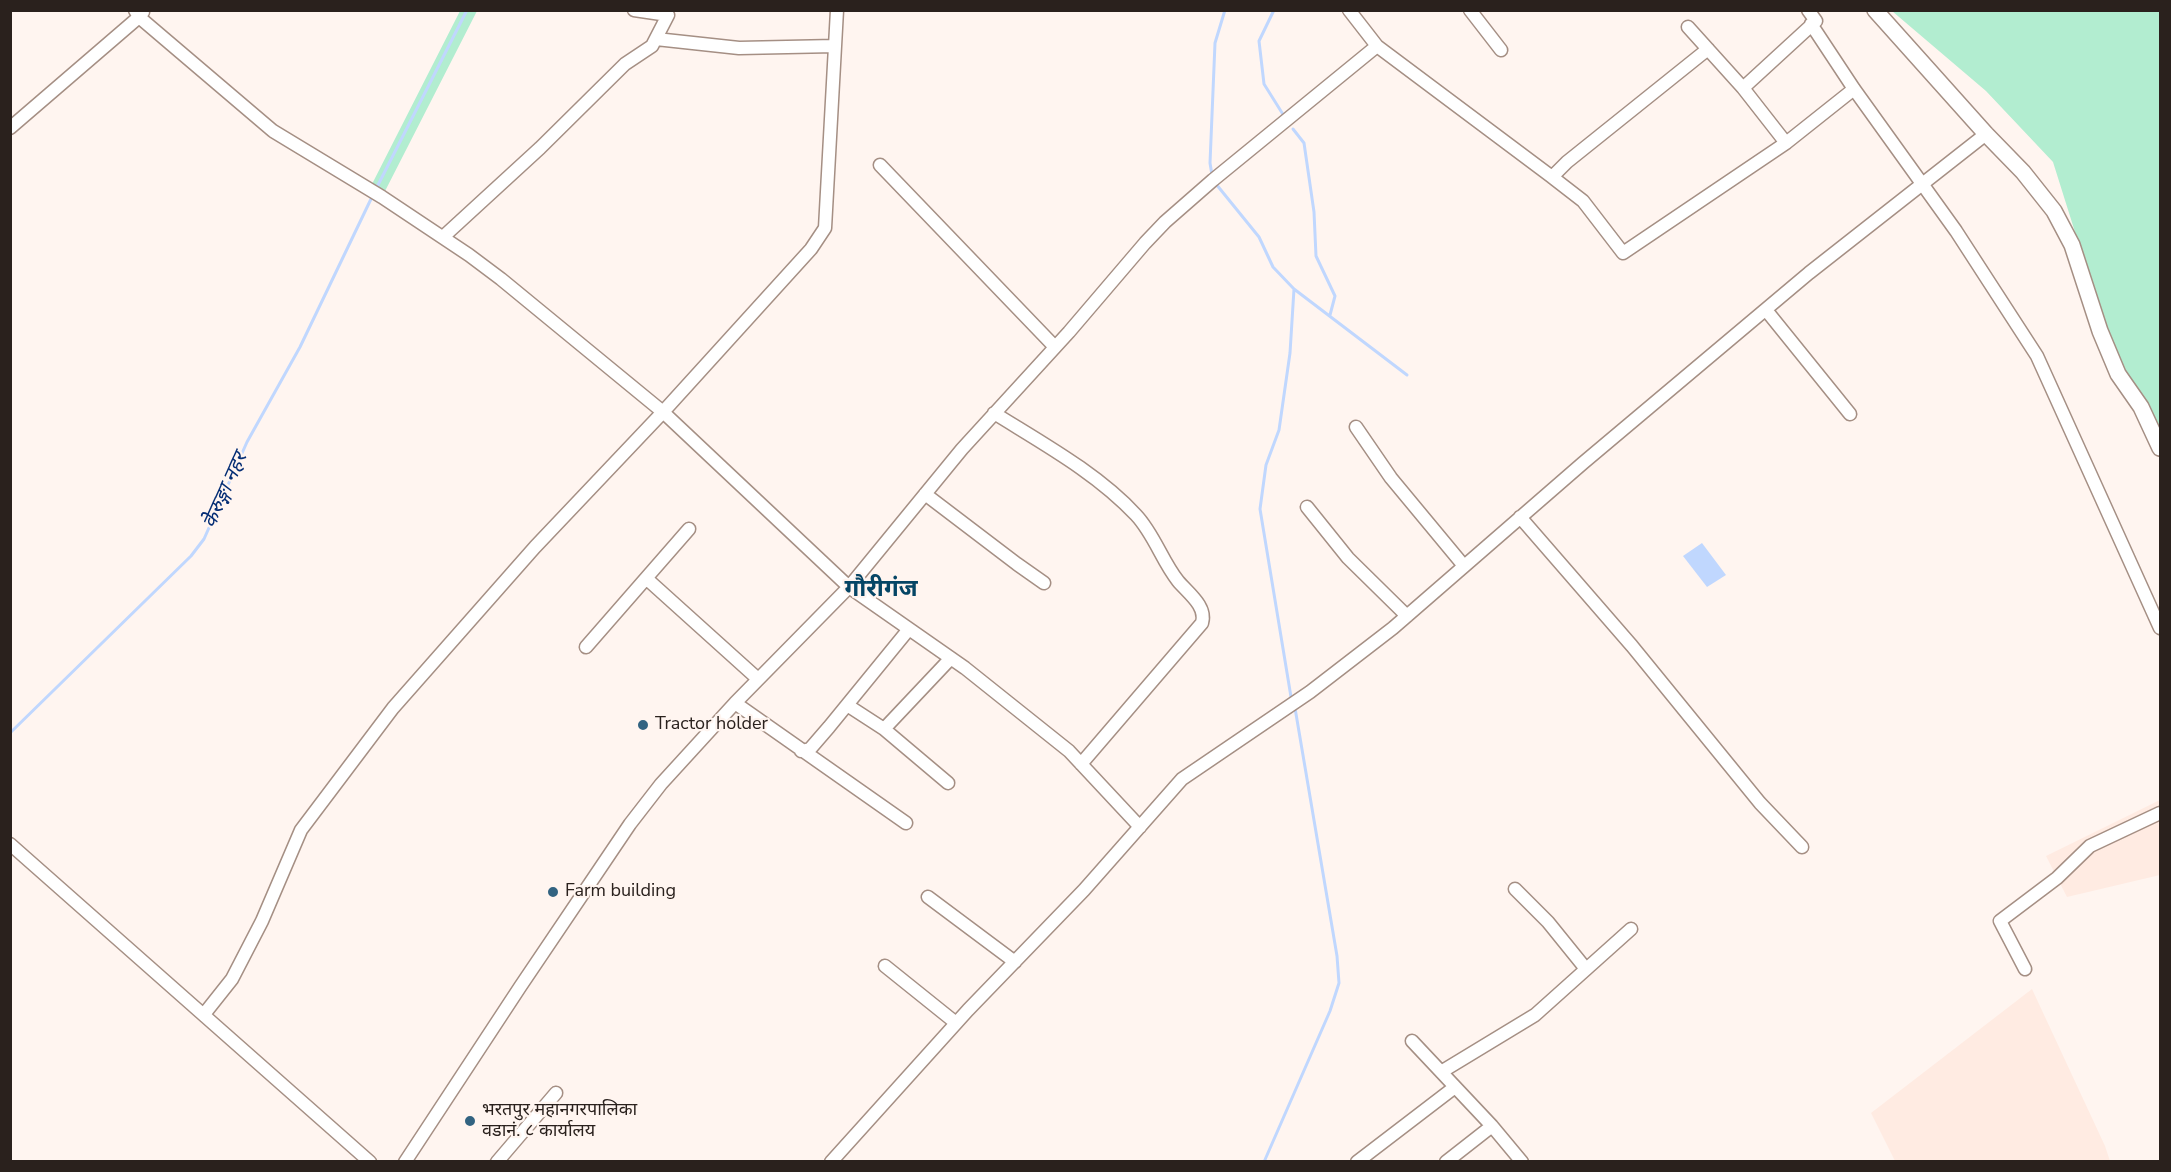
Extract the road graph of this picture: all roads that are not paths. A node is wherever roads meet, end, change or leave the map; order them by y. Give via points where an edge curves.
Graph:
1 (634, 10) edge
2 (837, 10) edge
3 (1350, 10) edge
4 (1470, 10) edge
5 (1808, 10) edge
6 (1875, 10) edge
7 (139, 13) edge
8 (1811, 24) junction
9 (1688, 27) dead end
10 (656, 39) junction
11 (835, 46) junction
12 (1377, 46) junction
13 (1708, 49) junction
14 (1501, 50) dead end
15 (1743, 88) junction
16 (1854, 89) junction
17 (13, 122) edge
18 (1986, 134) junction
19 (1786, 143) junction
20 (880, 165) dead end
21 (1552, 177) junction
22 (1922, 183) junction
23 (443, 237) junction
24 (1766, 310) junction
25 (1054, 346) junction
26 (663, 412) junction
27 (994, 413) junction
28 (1850, 414) dead end
29 (1356, 427) dead end
30 (2160, 448) edge
31 (925, 494) junction
32 (1308, 507) dead end
33 (1520, 518) junction
34 (689, 529) dead end
35 (1464, 566) junction
36 (646, 579) junction
37 (1044, 583) dead end
38 (849, 587) junction
39 (1407, 616) junction
40 (2160, 628) edge
41 (909, 629) junction
42 (586, 648) dead end
43 (951, 658) junction
44 (758, 679) junction
45 (735, 704) junction
46 (847, 705) junction
47 (884, 729) junction
48 (801, 751) junction
49 (1081, 764) junction
50 (948, 783) dead end
51 (2160, 813) edge
52 (906, 823) dead end
53 (1140, 827) junction
54 (10, 844) edge
55 (1802, 847) dead end
56 (1515, 889) dead end
57 (928, 897) dead end
58 (1631, 929) dead end
59 (1015, 962) junction
60 (885, 966) dead end
61 (1586, 969) junction
62 (2025, 969) dead end
63 (205, 1013) junction
64 (956, 1023) junction
65 (1412, 1041) dead end
66 (1441, 1072) junction
67 (1455, 1087) junction
68 (556, 1093) dead end
69 (1492, 1126) junction
70 (370, 1161) edge
71 (405, 1161) edge
72 (497, 1161) edge
73 (831, 1161) edge
74 (1357, 1161) edge
75 (1446, 1161) edge
76 (1522, 1161) edge

1 - 10 street via 668,15
2 - 11 street
3 - 12 street
4 - 14 street
5 - 8 street via 1816,21
6 - 18 main road
7 - 17 street
7 - 23 street via 273,131
8 - 15 street
8 - 16 street
9 - 13 street
10 - 11 street via 739,48
10 - 23 street
11 - 26 street via 825,228 811,249
12 - 21 street
12 - 25 street via 1165,222
13 - 15 street
13 - 21 street
15 - 19 street
16 - 19 street
16 - 22 street
18 - 22 street
18 - 30 main road via 2054,211 2072,244 2118,374
19 - 21 street via 1623,253 1583,201
20 - 25 street
22 - 24 street
22 - 40 street via 2037,356
23 - 26 street via 501,279
24 - 28 street
24 - 33 street
25 - 27 street
26 - 38 street
26 - 63 street via 484,604 393,708 334,785 301,830 232,979
27 - 31 street
27 - 49 street via 1098,482 1129,508 1204,616
29 - 35 street via 1391,478
31 - 37 street
31 - 38 street
32 - 39 street via 1348,558
33 - 35 street
33 - 55 street via 1632,646 1760,803
34 - 36 street
35 - 39 street
36 - 42 street
36 - 44 street
38 - 41 street
38 - 44 street
39 - 53 street via 1310,692 1182,779
41 - 43 street
41 - 46 street
43 - 47 street
43 - 49 street
44 - 45 street
45 - 48 street
45 - 71 street via 661,784 630,824
46 - 47 street
46 - 48 street via 810,749
47 - 50 street
48 - 52 street
49 - 53 street
51 - 62 street via 2090,846 2057,878 2000,921
53 - 59 street
54 - 63 street
56 - 61 street
57 - 59 street
58 - 61 street
59 - 64 street
60 - 64 street
61 - 66 street via 1535,1015
63 - 70 street
64 - 73 street
65 - 66 street
66 - 67 street
67 - 69 street
67 - 74 street
68 - 72 street
69 - 75 street
69 - 76 street

